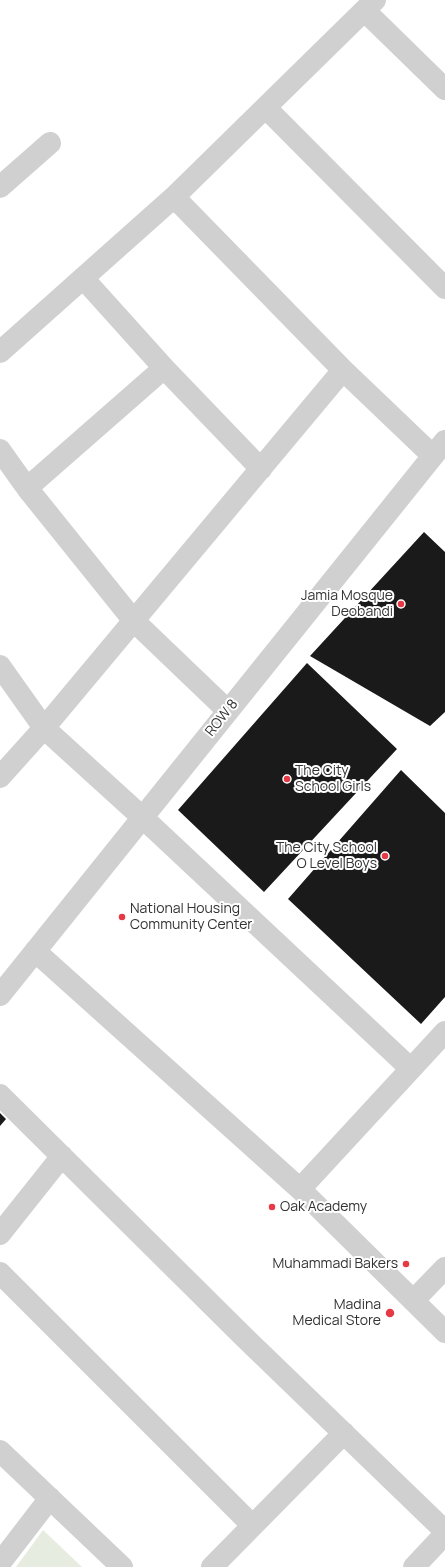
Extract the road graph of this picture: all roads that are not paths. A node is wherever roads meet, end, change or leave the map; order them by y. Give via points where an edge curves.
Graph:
1 (370, 5) edge
2 (445, 89) edge
3 (266, 108) junction
4 (50, 143) dead end
5 (0, 187) edge
6 (174, 197) junction
7 (83, 278) junction
8 (445, 288) edge
9 (0, 352) edge
10 (164, 368) junction
11 (343, 370) junction
12 (439, 449) edge
13 (0, 450) edge
14 (261, 469) junction
15 (27, 488) junction
16 (134, 621) junction
17 (0, 666) edge
18 (228, 711) junction
19 (44, 728) junction
20 (0, 777) edge
21 (142, 817) junction
22 (35, 950) junction
23 (0, 995) edge
24 (445, 1032) edge
25 (410, 1068) junction
26 (0, 1095) edge
27 (62, 1156) junction
28 (300, 1189) junction
29 (0, 1234) edge
30 (445, 1268) edge
31 (0, 1273) edge
32 (414, 1300) junction
33 (445, 1332) edge
34 (344, 1433) junction
35 (0, 1451) edge
36 (50, 1498) junction
37 (252, 1525) junction
38 (445, 1531) edge
39 (445, 1534) edge
40 (0, 1563) edge
41 (122, 1567) edge
42 (212, 1567) edge
43 (414, 1567) edge

1 - 2 street
1 - 3 street
3 - 6 street
3 - 8 street
4 - 5 street
6 - 7 street
6 - 11 street
7 - 9 street
7 - 10 street
10 - 14 street
10 - 15 street
11 - 12 street
11 - 14 street
12 - 18 street, ROW 8
13 - 15 street
14 - 16 street
15 - 16 street
16 - 18 street
16 - 19 street
17 - 19 street
18 - 21 street, ROW 8
19 - 20 street
19 - 21 street
21 - 22 street, ROW 8
21 - 25 street
22 - 23 street, ROW 8
22 - 28 street
24 - 25 street
25 - 28 street
26 - 27 street
27 - 29 street
27 - 34 street
28 - 32 street
30 - 32 street
31 - 37 street
32 - 33 street
34 - 37 street
34 - 38 street
35 - 36 street
36 - 40 street
36 - 41 street
37 - 42 street
39 - 43 street

